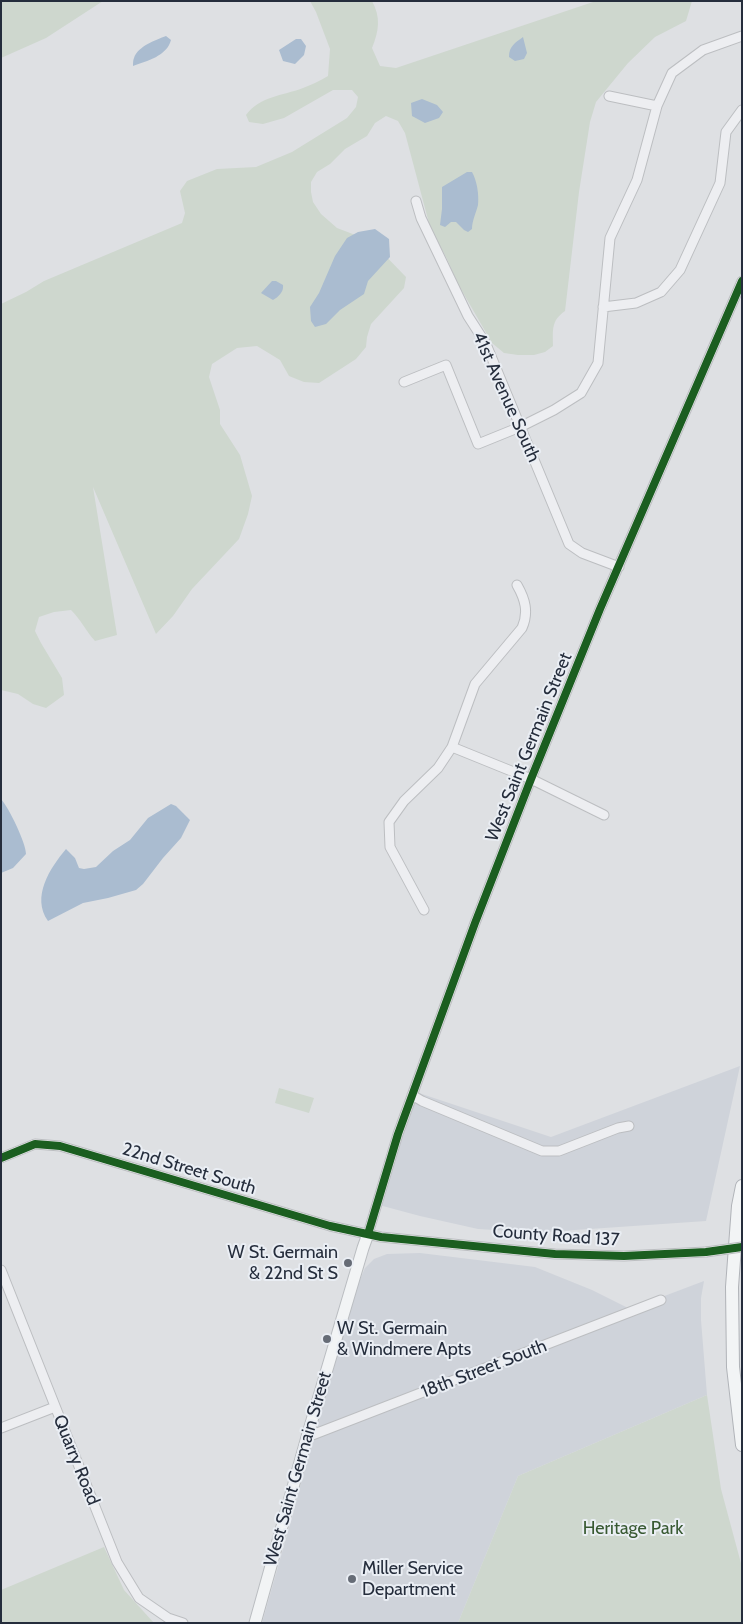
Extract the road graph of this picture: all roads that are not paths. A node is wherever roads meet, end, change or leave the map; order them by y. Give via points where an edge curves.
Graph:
1 (742, 36) edge
2 (608, 96) dead end
3 (657, 106) junction
4 (742, 110) edge
5 (416, 201) dead end
6 (742, 281) edge
7 (603, 307) junction
8 (404, 382) dead end
9 (520, 427) junction
10 (619, 567) junction
11 (517, 585) dead end
12 (452, 748) junction
13 (531, 779) junction
14 (604, 815) dead end
15 (424, 910) dead end
16 (412, 1095) junction
17 (629, 1126) dead end
18 (1, 1158) edge
19 (742, 1186) edge
20 (368, 1234) junction
21 (742, 1247) edge
22 (1, 1270) edge
23 (661, 1300) dead end
24 (55, 1407) junction
25 (1, 1428) edge
26 (307, 1437) junction
27 (742, 1445) edge
28 (167, 1621) edge
29 (183, 1623) edge
30 (255, 1623) edge

1 - 3 street via 704,50 672,73
2 - 3 street
3 - 7 street via 637,180 610,238
4 - 7 street via 726,132 720,183 680,270 661,292 636,303
5 - 9 street, 41st Avenue South via 468,316 486,344
6 - 10 street, West Saint Germain Street
7 - 9 street via 598,363 580,394
8 - 9 street via 446,365 478,444
9 - 10 street, 41st Avenue South via 569,544 582,553
10 - 13 street, West Saint Germain Street
11 - 12 street via 525,598 526,618 522,628 475,684
12 - 13 street
12 - 15 street via 389,822 390,848
13 - 14 street
13 - 16 street, West Saint Germain Street
16 - 17 street via 542,1151 559,1151
16 - 20 street, West Saint Germain Street
18 - 20 street, 22nd Street South via 35,1144 60,1146 300,1218
19 - 27 highway via 732,1287 733,1367
20 - 21 street, County Road 137, bridge via 555,1254 624,1256
20 - 26 main road, West Saint Germain Street
22 - 24 street, Quarry Road
23 - 26 street, 18th Street South
24 - 25 street
24 - 28 street, Quarry Road via 117,1562 140,1598
26 - 30 main road, West Saint Germain Street
28 - 29 street, Quarry Road

